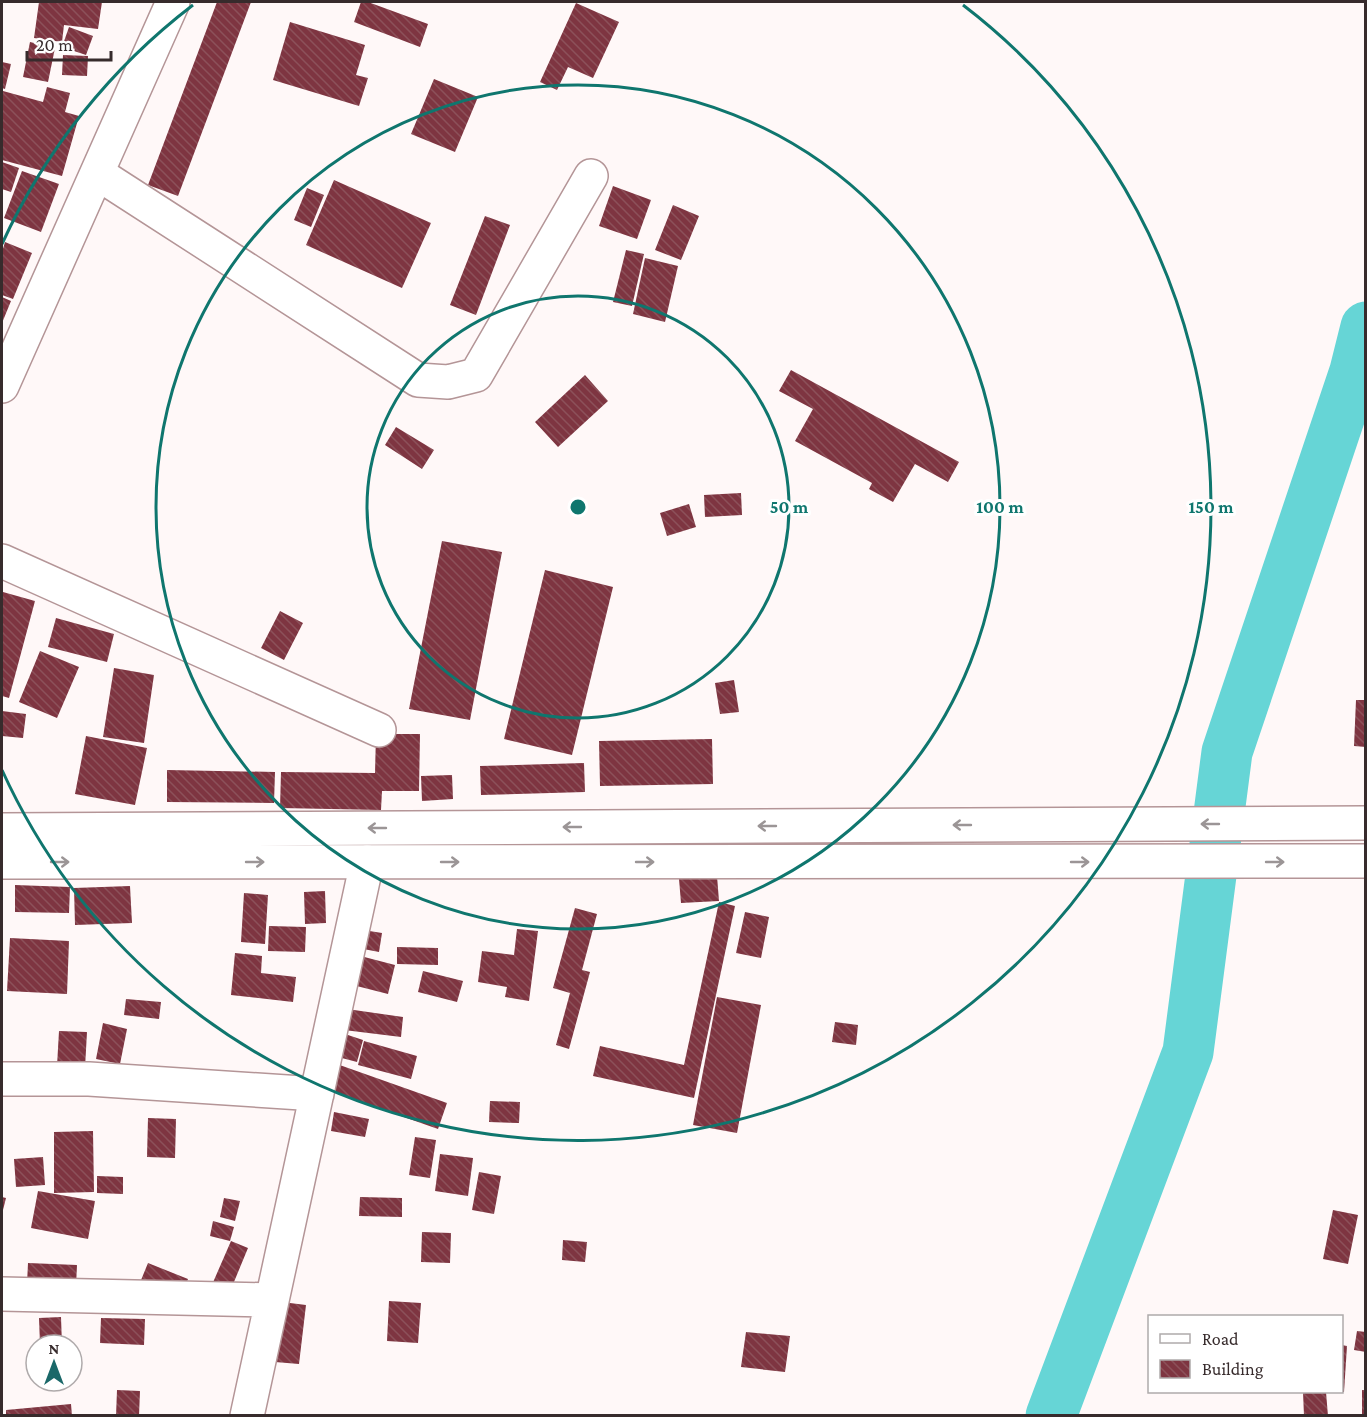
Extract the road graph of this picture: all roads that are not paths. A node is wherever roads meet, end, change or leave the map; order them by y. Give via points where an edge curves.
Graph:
1 (173, 2) edge
2 (97, 173) junction
3 (591, 176) dead end
4 (2, 386) edge
5 (2, 561) edge
6 (379, 730) dead end
7 (1365, 823) edge
8 (2, 830) edge
9 (1365, 861) edge
10 (2, 862) edge
11 (367, 862) junction
12 (2, 1079) edge
13 (317, 1094) junction
14 (2, 1294) edge
15 (272, 1300) junction
16 (247, 1416) edge

1 - 2 main road
2 - 3 main road via 418,380 448,382 476,375
2 - 4 main road
5 - 6 main road
7 -> 8 main road
11 -> 9 main road
10 -> 11 main road
11 - 13 main road
12 - 13 main road via 89,1079
13 - 15 main road
14 - 15 main road
15 - 16 main road

